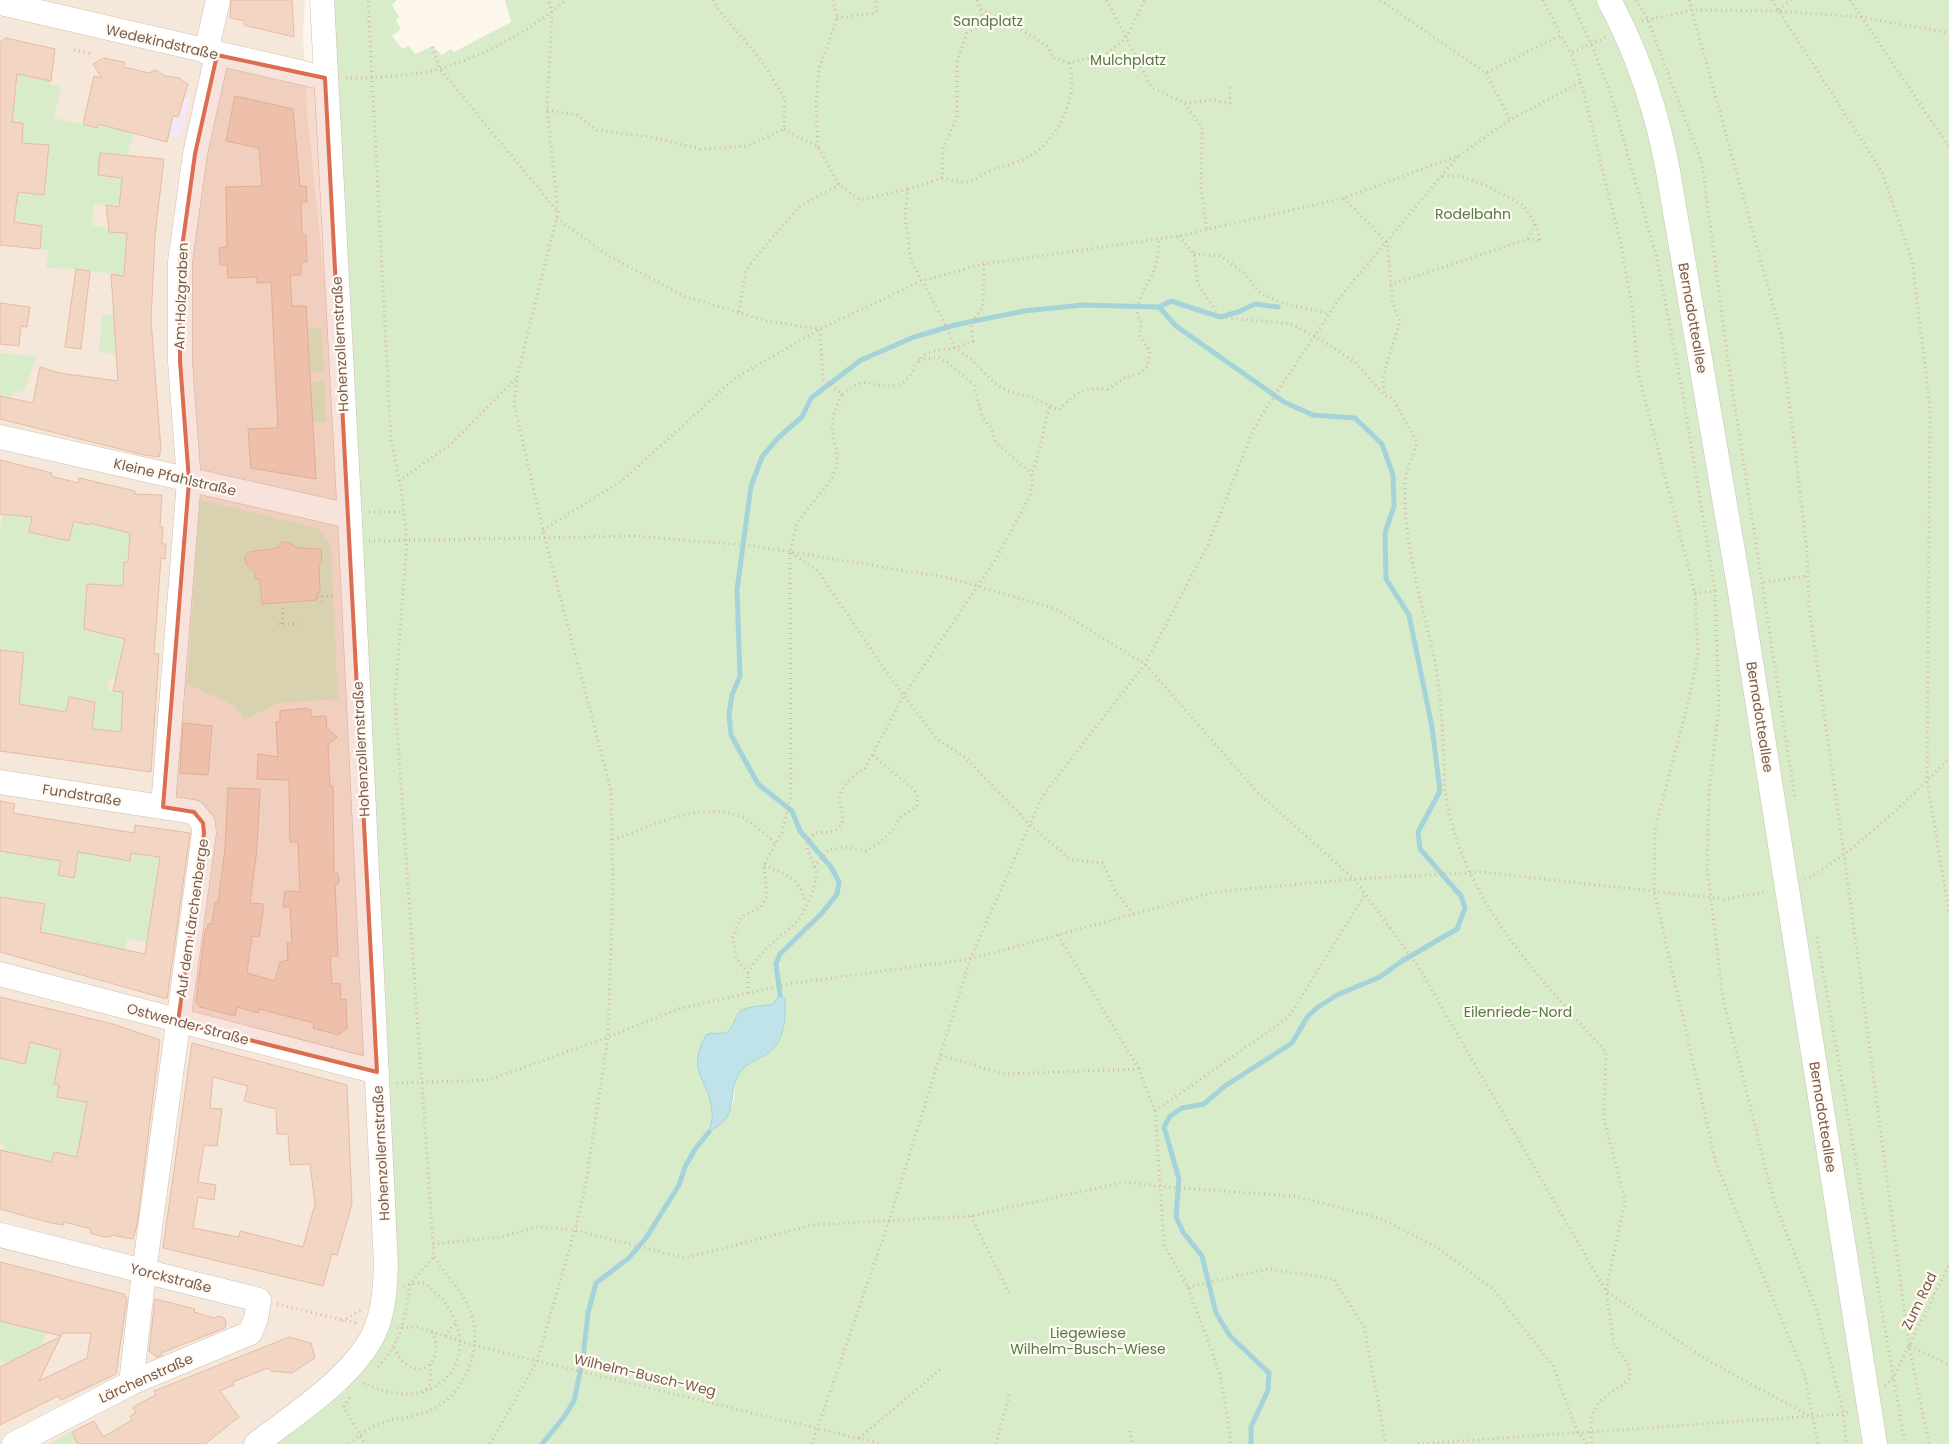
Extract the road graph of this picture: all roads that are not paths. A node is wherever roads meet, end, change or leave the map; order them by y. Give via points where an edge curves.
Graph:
1 (218, 0) edge
2 (322, 0) edge
3 (1609, 0) edge
4 (0, 3) edge
5 (212, 53) junction
6 (325, 78) junction
7 (0, 437) edge
8 (188, 481) junction
9 (350, 514) junction
10 (0, 782) edge
11 (164, 807) junction
12 (0, 974) edge
13 (178, 1022) junction
14 (377, 1078) junction
15 (0, 1235) edge
16 (144, 1272) junction
17 (259, 1300) joint
18 (131, 1382) junction
19 (14, 1444) edge
20 (256, 1444) edge
21 (1875, 1444) edge

1 - 5 street, Am Holzgraben
2 - 6 street, Hohenzollernstraße
3 - 21 street, Bernadotteallee via 1625,30 1661,133 1739,586 1801,885
4 - 5 street, Wedekindstraße
5 - 6 street, Wedekindstraße
5 - 8 street, Am Holzgraben via 180,262 180,361
6 - 9 street, Hohenzollernstraße
7 - 8 street, Kleine Pfahlstraße
8 - 9 street, Kleine Pfahlstraße
8 - 11 street
9 - 14 street, Hohenzollernstraße
10 - 11 street, Fundstraße
11 - 13 street, Auf dem Lärchenberge via 194,812 203,823 204,833
12 - 13 street, Ostwender Straße
13 - 14 street, Ostwender Straße
13 - 16 street, Auf dem Lärchenberge
14 - 20 street, Hohenzollernstraße via 386,1265 384,1298 374,1333 360,1356 330,1385
15 - 16 street, Yorckstraße
16 - 17 street, Yorckstraße
16 - 18 street, Auf dem Lärchenberge
17 - 18 street, Lärchenstraße via 250,1333
18 - 19 street, Lärchenstraße

